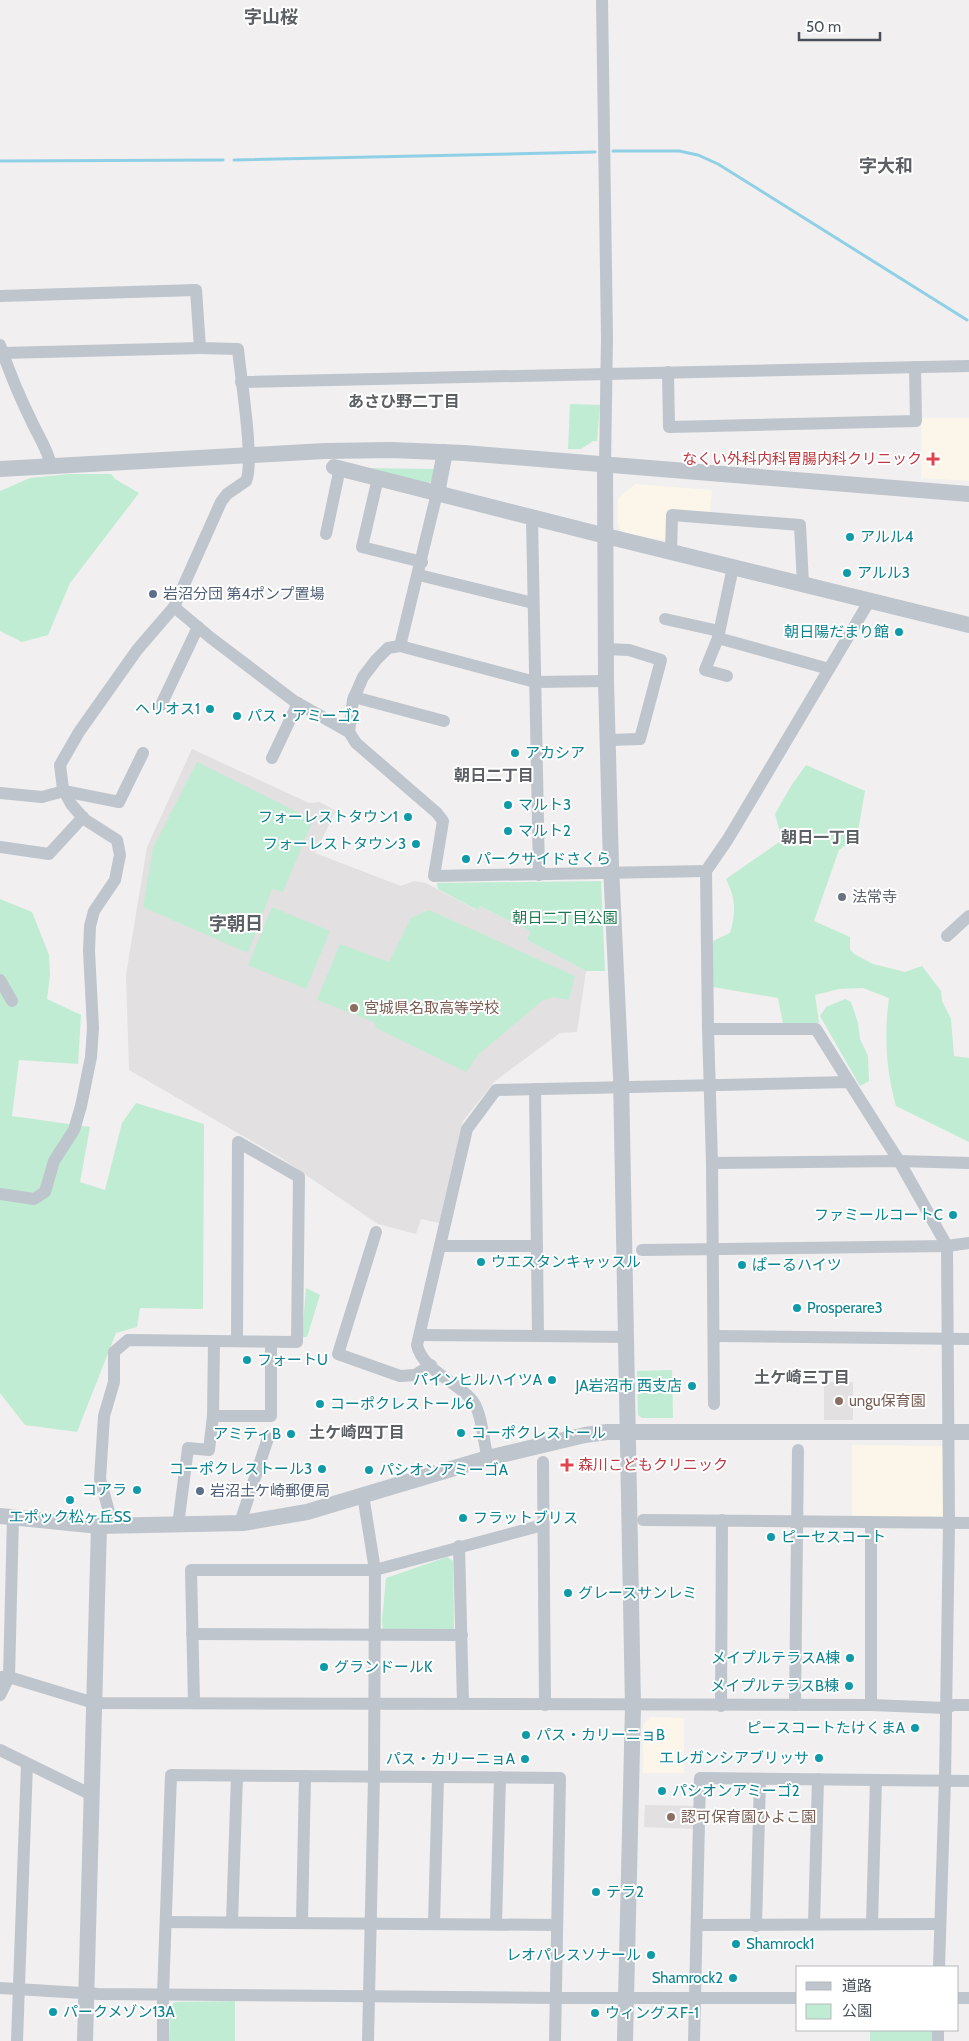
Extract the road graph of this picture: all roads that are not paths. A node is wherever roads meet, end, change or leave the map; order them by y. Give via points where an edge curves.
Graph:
1 (602, 0) edge
2 (0, 296) edge
3 (200, 348) junction
4 (1, 349) edge
5 (969, 366) edge
6 (915, 368) junction
7 (668, 372) junction
8 (606, 373) junction
9 (242, 382) junction
10 (445, 452) junction
11 (248, 456) junction
12 (51, 466) junction
13 (605, 466) junction
14 (337, 468) joint
15 (0, 469) edge
16 (378, 478) junction
17 (437, 494) junction
18 (969, 494) edge
19 (532, 518) junction
20 (326, 534) dead end
21 (606, 536) junction
22 (671, 552) junction
23 (733, 567) junction
24 (420, 568) junction
25 (803, 584) junction
26 (870, 600) junction
27 (533, 603) junction
28 (174, 607) junction
29 (665, 618) dead end
30 (969, 625) edge
31 (198, 627) junction
32 (718, 634) junction
33 (400, 646) junction
34 (606, 650) junction
35 (829, 669) junction
36 (728, 676) dead end
37 (606, 681) junction
38 (535, 682) junction
39 (354, 697) junction
40 (298, 703) junction
41 (161, 705) dead end
42 (444, 721) dead end
43 (349, 732) junction
44 (608, 740) junction
45 (143, 753) dead end
46 (272, 758) dead end
47 (64, 791) junction
48 (0, 793) edge
49 (83, 817) junction
50 (0, 847) edge
51 (706, 871) junction
52 (611, 874) junction
53 (539, 875) junction
54 (969, 916) edge
55 (947, 936) dead end
56 (0, 980) edge
57 (12, 1001) dead end
58 (708, 1029) junction
59 (849, 1082) junction
60 (709, 1085) junction
61 (622, 1087) junction
62 (535, 1089) junction
63 (899, 1161) junction
64 (712, 1163) junction
65 (969, 1163) edge
66 (0, 1194) edge
67 (376, 1232) dead end
68 (969, 1243) edge
69 (440, 1246) junction
70 (537, 1246) junction
71 (948, 1246) junction
72 (712, 1249) junction
73 (642, 1250) dead end
74 (420, 1335) junction
75 (538, 1336) junction
76 (714, 1336) junction
77 (626, 1337) junction
78 (949, 1339) junction
79 (969, 1339) edge
80 (237, 1341) junction
81 (214, 1342) junction
82 (271, 1344) junction
83 (431, 1365) junction
84 (714, 1404) dead end
85 (213, 1416) junction
86 (628, 1432) junction
87 (948, 1432) junction
88 (969, 1432) edge
89 (268, 1438) dead end
90 (798, 1450) dead end
91 (488, 1458) junction
92 (543, 1462) dead end
93 (363, 1495) junction
94 (7, 1516) edge
95 (643, 1520) dead end
96 (722, 1520) junction
97 (240, 1522) junction
98 (798, 1523) junction
99 (871, 1523) junction
100 (949, 1523) junction
101 (969, 1523) edge
102 (543, 1524) junction
103 (178, 1525) junction
104 (106, 1526) junction
105 (460, 1546) junction
106 (375, 1570) junction
107 (192, 1634) junction
108 (375, 1635) junction
109 (462, 1635) junction
110 (5, 1677) edge
111 (0, 1695) edge
112 (94, 1703) junction
113 (194, 1703) junction
114 (375, 1704) junction
115 (463, 1704) junction
116 (545, 1705) junction
117 (795, 1705) junction
118 (871, 1705) junction
119 (969, 1705) edge
120 (633, 1706) junction
121 (721, 1706) junction
122 (946, 1708) junction
123 (0, 1750) edge
124 (27, 1764) junction
125 (237, 1776) junction
126 (305, 1776) junction
127 (374, 1777) junction
128 (500, 1777) junction
129 (438, 1778) junction
130 (760, 1779) junction
131 (818, 1779) junction
132 (876, 1780) junction
133 (946, 1780) junction
134 (969, 1780) edge
135 (92, 1795) junction
136 (166, 1922) junction
137 (232, 1922) junction
138 (302, 1922) junction
139 (434, 1923) junction
140 (369, 1924) junction
141 (496, 1924) junction
142 (814, 1924) junction
143 (872, 1924) junction
144 (940, 1924) junction
145 (557, 1925) junction
146 (697, 1926) junction
147 (756, 1926) junction
148 (939, 1966) edge
149 (0, 1988) edge
150 (19, 1990) junction
151 (87, 1994) junction
152 (163, 1995) junction
153 (369, 1996) junction
154 (626, 1997) junction
155 (556, 1998) junction
156 (695, 1998) junction
157 (796, 1998) edge
158 (17, 2041) edge
159 (86, 2041) edge
160 (163, 2041) edge
161 (368, 2041) edge
162 (555, 2041) edge
163 (625, 2041) edge
164 (694, 2041) edge

1 - 8 street
2 - 3 street via 196,290
3 - 4 street
3 - 9 street via 238,349
4 - 12 street
5 - 6 street
6 - 7 street
6 - 7 street via 916,421 669,427
7 - 8 street
8 - 9 street
8 - 13 street
9 - 11 street
10 - 11 street via 350,450
10 - 13 street
10 - 17 street
11 - 12 street
11 - 28 street via 248,478 221,502
12 - 15 street
13 - 18 street
13 - 21 street
14 - 16 street
14 - 20 street
16 - 17 street
16 - 24 street via 362,547
17 - 19 street
17 - 24 street
19 - 21 street
19 - 27 street
21 - 22 street
21 - 34 street
22 - 23 street
22 - 25 street via 672,515 800,525
23 - 25 street
23 - 32 street
24 - 27 street
24 - 33 street
25 - 26 street
26 - 30 street
26 - 35 street
27 - 38 street
28 - 31 street
28 - 47 street via 137,650 79,732 60,765
29 - 32 street
31 - 40 street
31 - 41 street
32 - 35 street
32 - 36 street via 705,670
33 - 38 street
33 - 39 street via 388,648 376,660
34 - 37 street
34 - 44 street via 629,650 661,660 640,739
35 - 51 street
37 - 38 street
37 - 44 street
38 - 53 street
39 - 42 street
39 - 43 street
40 - 43 street
40 - 46 street
43 - 53 street via 356,743 443,821 434,876
44 - 52 street
45 - 47 street via 119,802
47 - 48 street via 42,797
47 - 49 street
49 - 50 street via 49,854
49 - 66 street via 117,840 120,855 115,880 94,911 90,926 93,1028 81,1106 74,1130 54,1161 45,1192 34,1199
51 - 52 street
51 - 58 street
52 - 53 street
52 - 61 street
54 - 55 street
56 - 57 street
58 - 59 street via 816,1029
58 - 60 street
59 - 60 street
59 - 63 street
60 - 61 street
60 - 64 street
61 - 62 street
61 - 77 street
62 - 69 street via 496,1090 467,1129
62 - 70 street
63 - 64 street
63 - 65 street
63 - 71 street
64 - 72 street
67 - 83 street via 338,1354 400,1376 415,1375
68 - 71 street
69 - 70 street
69 - 74 street
70 - 75 street
71 - 72 street
71 - 78 street
72 - 73 street
72 - 76 street
74 - 75 street
74 - 83 street via 419,1352
75 - 77 street
76 - 78 street
76 - 84 street
77 - 86 street
78 - 79 street
78 - 87 street
80 - 81 street
80 - 82 street
80 - 82 street via 238,1142 299,1177 297,1342
81 - 85 street
81 - 104 street via 128,1340 114,1352 114,1382 104,1416 100,1479
82 - 85 street via 271,1416
83 - 91 street via 472,1400
85 - 103 street via 209,1450 188,1448
86 - 87 street
86 - 91 street via 585,1435
86 - 120 street
87 - 88 street
87 - 100 street
89 - 97 street
90 - 98 street
91 - 93 street
92 - 102 street
93 - 97 street via 307,1512
93 - 106 street
94 - 104 street
94 - 110 street
95 - 96 street
96 - 98 street
96 - 121 street
97 - 103 street
98 - 99 street
98 - 117 street
99 - 100 street
99 - 118 street
100 - 101 street
100 - 122 street
102 - 105 street
102 - 116 street
103 - 104 street
104 - 112 street
105 - 106 street
105 - 109 street
106 - 107 street via 191,1570
106 - 108 street
107 - 108 street
107 - 113 street
108 - 109 street
108 - 114 street
109 - 115 street
110 - 111 street
110 - 112 street
112 - 113 street
112 - 135 street
113 - 114 street
114 - 115 street
114 - 127 street
115 - 116 street
116 - 120 street
117 - 118 street
117 - 121 street
118 - 122 street
119 - 122 street
120 - 121 street
120 - 154 street
122 - 133 street
123 - 124 street
124 - 135 street
124 - 150 street
125 - 126 street
125 - 136 street via 171,1775
125 - 137 street
126 - 127 street
126 - 138 street
127 - 129 street
127 - 140 street
128 - 129 street
128 - 141 street
128 - 145 street via 560,1778
129 - 139 street
130 - 131 street
130 - 146 street via 700,1778
130 - 147 street
131 - 132 street
131 - 142 street
132 - 133 street
132 - 143 street
133 - 134 street
133 - 144 street
135 - 151 street
136 - 137 street
136 - 152 street
137 - 138 street
138 - 140 street
139 - 140 street
139 - 141 street
140 - 153 street
141 - 145 street
142 - 143 street
142 - 147 street
143 - 144 street
144 - 148 street
145 - 155 street
146 - 147 street
146 - 156 street
149 - 150 street
150 - 151 street
150 - 158 street
151 - 152 street
151 - 159 street
152 - 153 street
152 - 160 street
153 - 155 street
153 - 161 street
154 - 155 street
154 - 156 street
154 - 163 street
155 - 162 street
156 - 157 street
156 - 164 street

